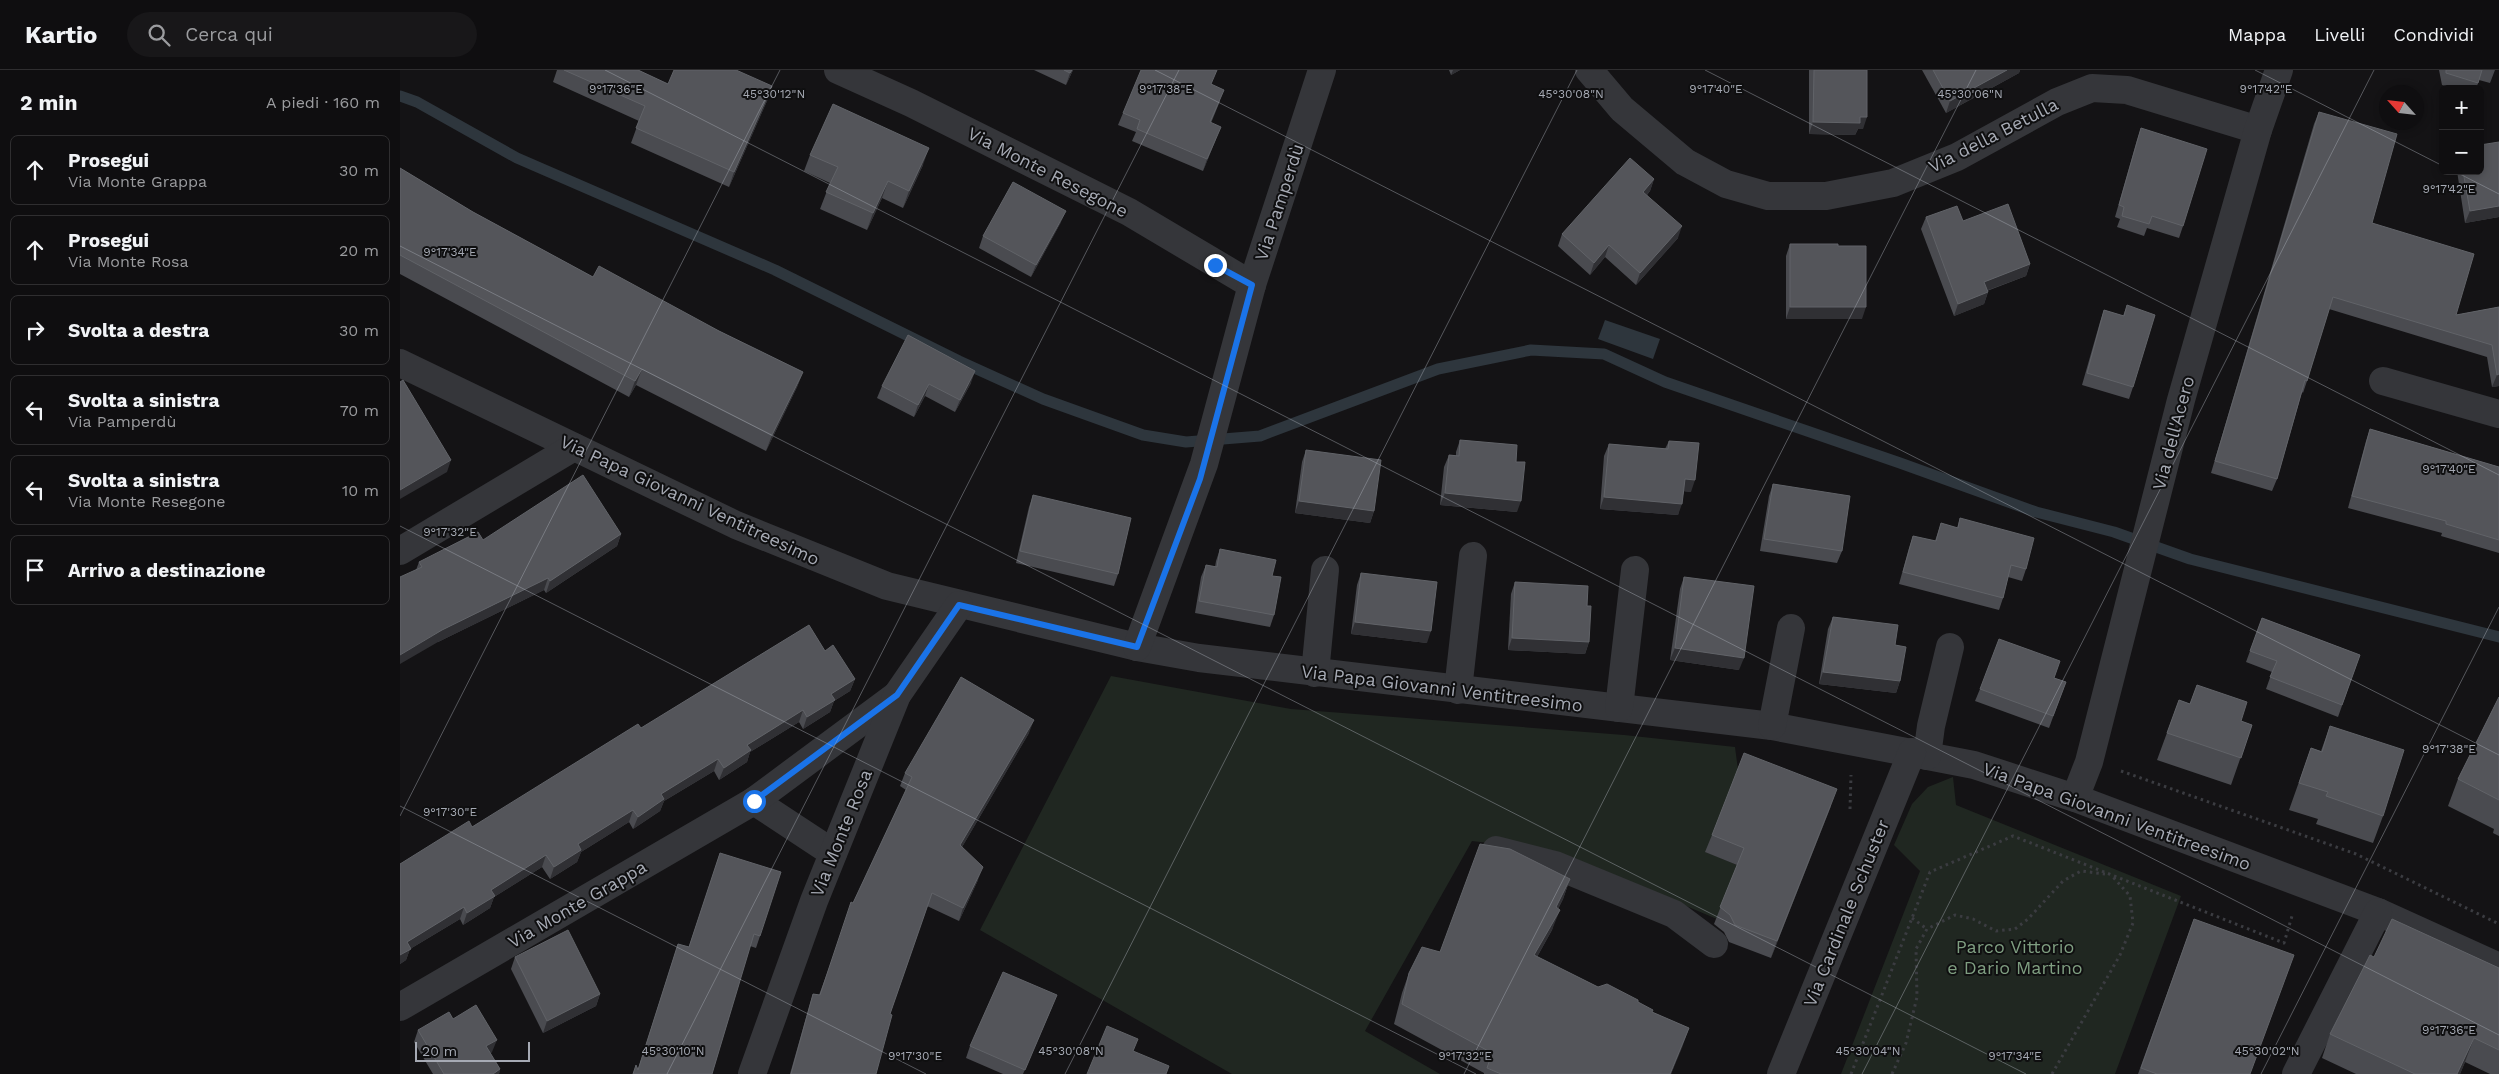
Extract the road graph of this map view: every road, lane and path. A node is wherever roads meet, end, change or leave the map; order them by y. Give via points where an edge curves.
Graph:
1 (838, 70) edge
2 (1322, 70) edge
3 (1589, 70) edge
4 (2279, 70) edge
5 (2258, 130) junction
6 (1252, 285) junction
7 (400, 363) edge
8 (2383, 381) dead end
9 (2499, 414) edge
10 (574, 447) junction
11 (400, 550) edge
12 (1473, 556) dead end
13 (1325, 570) dead end
14 (1635, 570) dead end
15 (959, 605) junction
16 (1791, 628) dead end
17 (1137, 647) junction
18 (1950, 647) dead end
19 (1315, 673) junction
20 (1458, 690) junction
21 (897, 695) junction
22 (1619, 708) junction
23 (1772, 726) junction
24 (1919, 754) junction
25 (2115, 769) dead end
26 (2075, 798) junction
27 (754, 801) junction
28 (1483, 847) edge
29 (833, 853) junction
30 (2112, 875) junction
31 (2302, 884) junction
32 (2378, 912) junction
33 (1912, 918) junction
34 (2499, 924) edge
35 (1927, 929) junction
36 (1714, 944) dead end
37 (2499, 967) edge
38 (400, 1007) edge
39 (752, 1074) edge
40 (1781, 1074) edge
41 (1851, 1074) edge
42 (1892, 1074) edge
43 (2052, 1074) edge
44 (2296, 1074) edge

1 - 6 street, Via Monte Resegone via 1129,212
2 - 6 street, Via Pamperdù
3 - 5 street, Via della Betulla via 1622,109 1685,162 1726,184 1774,196 1826,196 1859,191 1908,177 1958,157 2057,102 2092,88 2126,90
4 - 5 street, Via dell'Acero
5 - 26 street, Via dell'Acero via 2181,400 2089,762
6 - 17 street, Via Pamperdù via 1204,464
7 - 10 street, Via Papa Giovanni Ventitreesimo
8 - 9 street
10 - 11 street
10 - 15 street, Via Papa Giovanni Ventitreesimo via 736,525 804,553 887,586
12 - 20 street
13 - 19 street
14 - 22 street
15 - 17 street, Via Papa Giovanni Ventitreesimo
15 - 21 street, Via Monte Rosa
16 - 23 street
17 - 19 street, Via Papa Giovanni Ventitreesimo
18 - 24 street, Via Cardinale Schuster via 1931,726
19 - 20 street, Via Papa Giovanni Ventitreesimo
20 - 22 street, Via Papa Giovanni Ventitreesimo
21 - 27 street, Via Monte Grappa
21 - 29 street, Via Monte Rosa
22 - 23 street, Via Papa Giovanni Ventitreesimo
23 - 24 street, Via Papa Giovanni Ventitreesimo
24 - 26 street, Via Papa Giovanni Ventitreesimo via 1974,765
24 - 40 street, Via Cardinale Schuster
25 - 34 path via 2356,854
26 - 31 street, Via Papa Giovanni Ventitreesimo
27 - 29 street
27 - 38 street, Via Monte Grappa
28 - 36 street via 1555,865 1674,914
29 - 39 street, Via Monte Rosa
30 - 31 path via 2284,943
30 - 33 path via 2013,836 1930,872
30 - 35 path via 2082,871 2076,874 2064,881 2014,929 1996,931 1973,919 1955,915
30 - 43 path via 2130,896 2133,923 2120,955
31 - 32 street, Via Papa Giovanni Ventitreesimo
32 - 37 street, Via Papa Giovanni Ventitreesimo
32 - 44 street
33 - 35 path
33 - 41 path
35 - 42 path via 1916,949 1918,997 1906,1043

